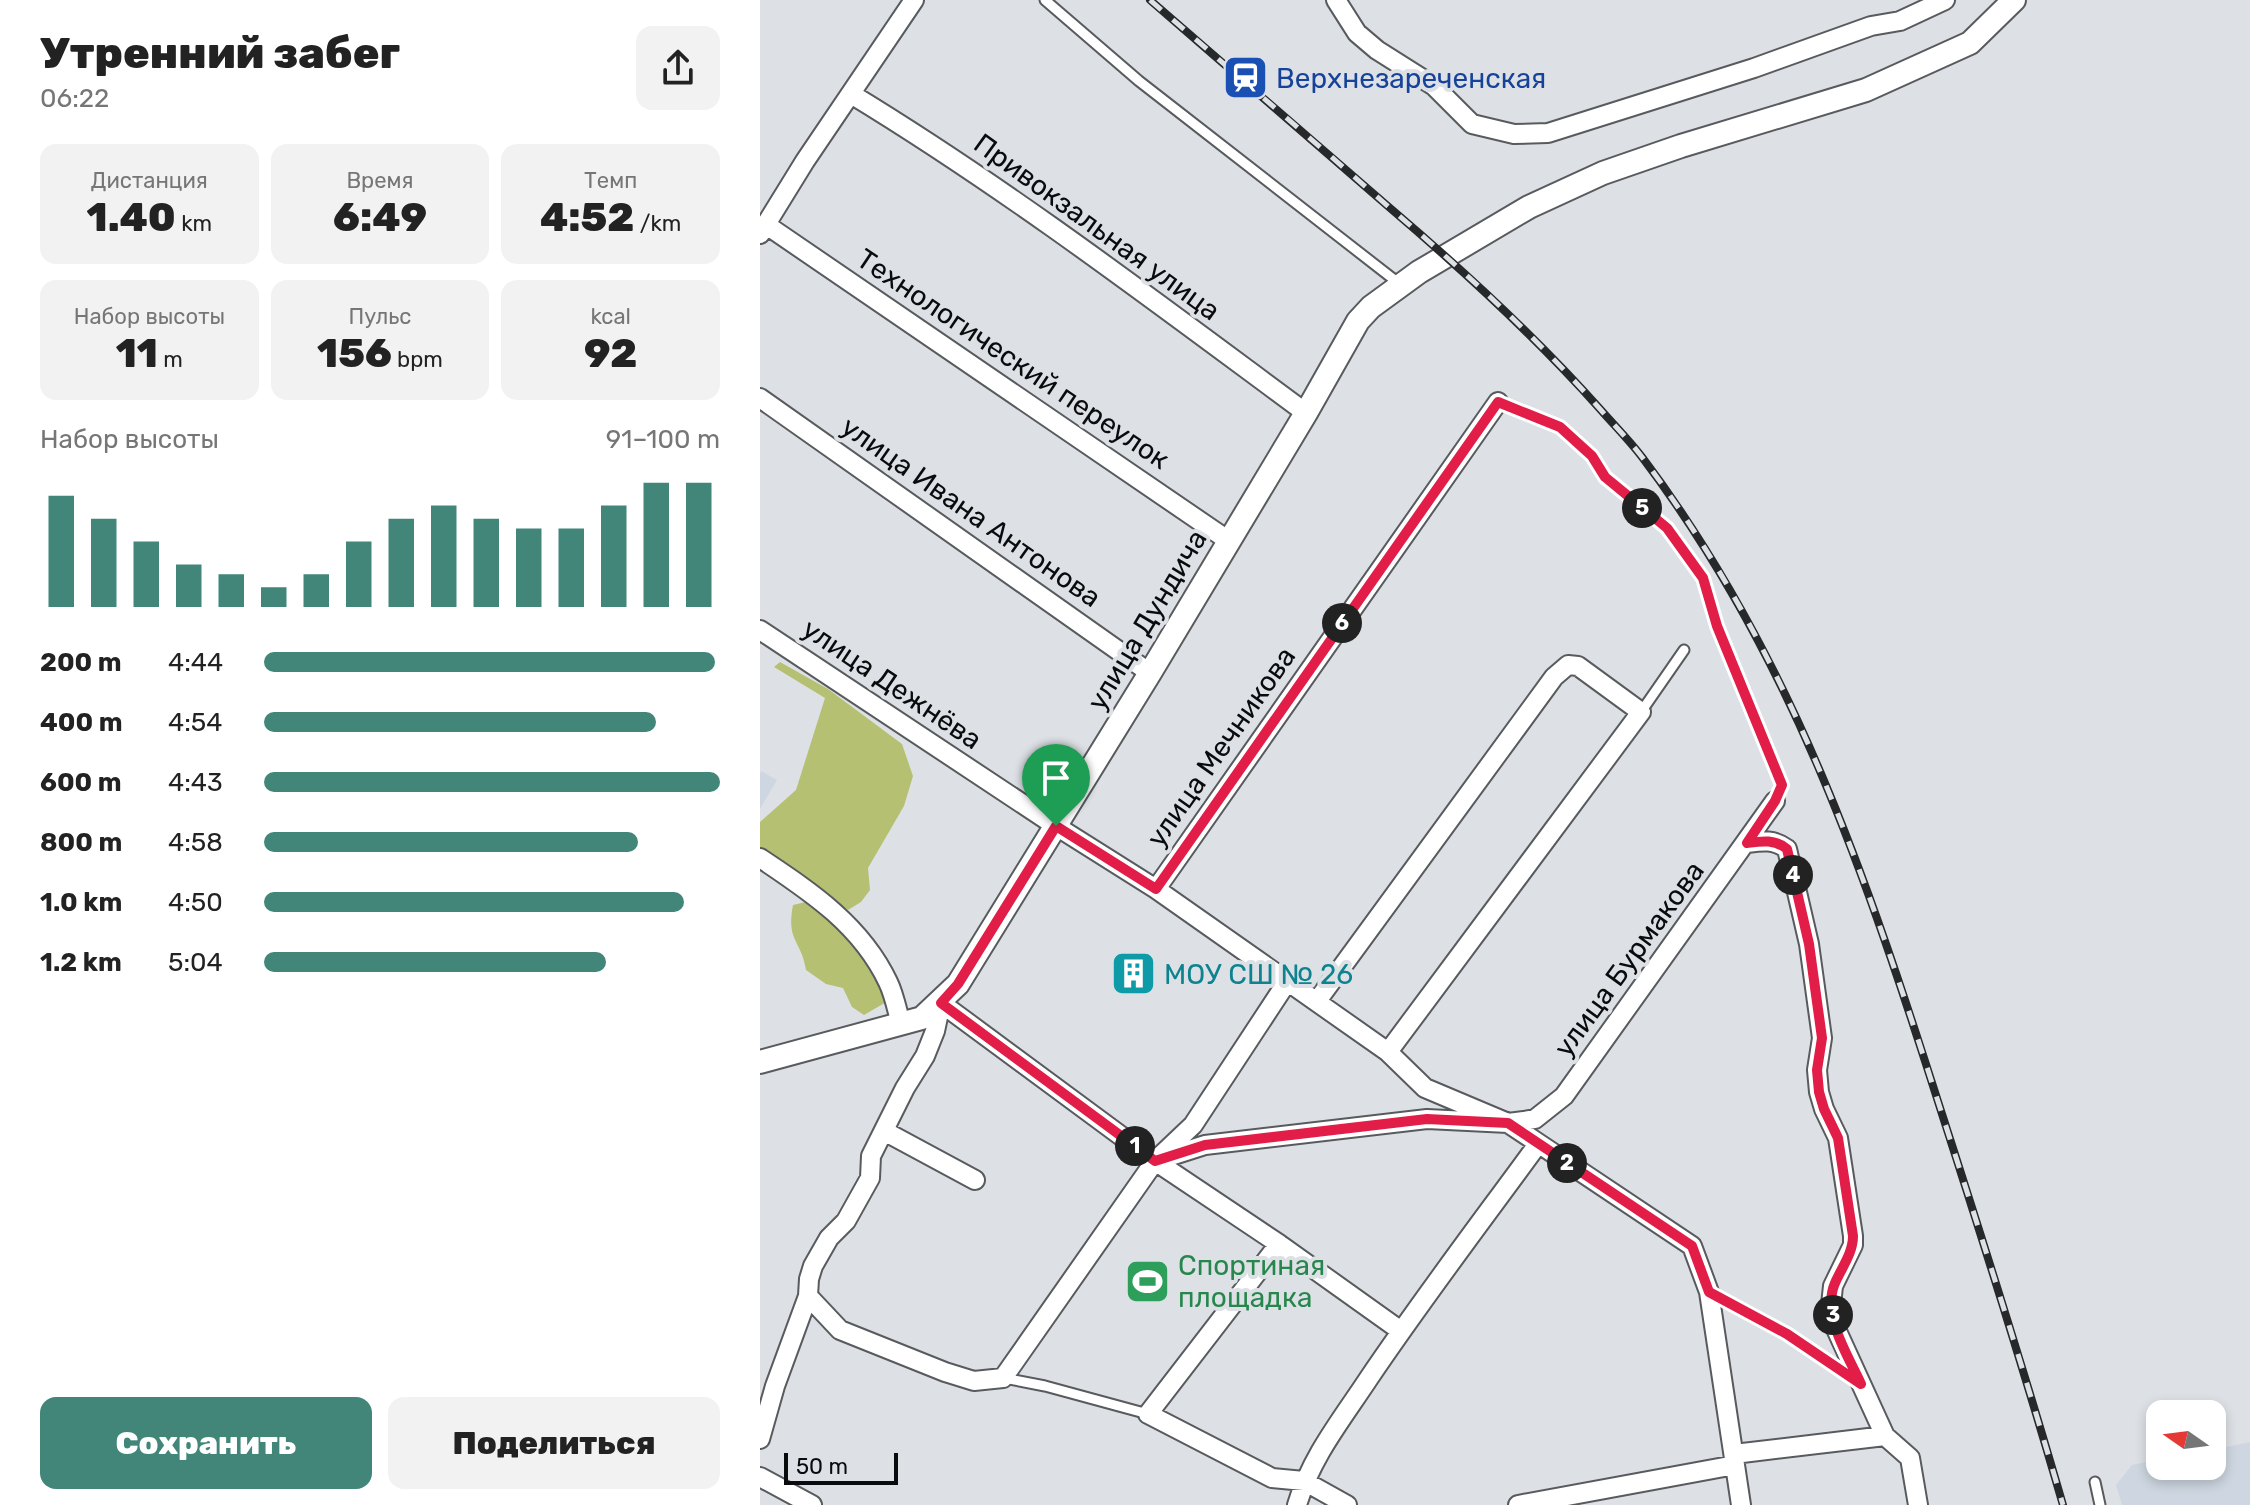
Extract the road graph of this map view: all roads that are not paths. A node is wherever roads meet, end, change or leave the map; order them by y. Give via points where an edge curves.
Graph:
1 (914, 0) edge
2 (1045, 0) edge
3 (1336, 0) edge
4 (1945, 0) edge
5 (2014, 0) edge
6 (851, 94) junction
7 (762, 229) edge
8 (1410, 279) junction
9 (760, 398) edge
10 (1498, 402) joint
11 (1306, 413) junction
12 (1229, 541) junction
13 (760, 630) edge
14 (1684, 650) dead end
15 (1150, 673) junction
16 (1641, 712) junction
17 (1775, 801) joint
18 (1056, 826) junction
19 (1747, 843) junction
20 (760, 858) edge
21 (1156, 889) junction
22 (1287, 982) junction
23 (1317, 1001) junction
24 (941, 1003) junction
25 (901, 1024) junction
26 (1388, 1052) junction
27 (760, 1062) edge
28 (1508, 1123) junction
29 (884, 1131) junction
30 (1538, 1144) junction
31 (1155, 1161) junction
32 (975, 1180) dead end
33 (1279, 1244) junction
34 (1709, 1292) junction
35 (808, 1296) junction
36 (1401, 1331) junction
37 (1003, 1378) junction
38 (1861, 1384) junction
39 (1148, 1414) junction
40 (1885, 1436) junction
41 (760, 1439) edge
42 (1734, 1460) junction
43 (760, 1477) edge
44 (1304, 1481) junction
45 (2095, 1482) dead end
46 (1591, 1499) edge
47 (812, 1505) edge
48 (1297, 1505) edge
49 (1347, 1505) edge
50 (1518, 1505) edge
51 (1741, 1505) edge
52 (1918, 1505) edge
53 (2100, 1505) edge

1 - 6 street
2 - 8 lane via 1139,81
3 - 4 street via 1357,33 1434,86 1472,124 1514,134 1548,133 1871,26 1900,21
5 - 8 street, улица Дундича via 1970,43 1866,90 1603,173 1529,207
6 - 7 street
6 - 11 street, Привокзальная улица via 929,141
7 - 12 street, Технологический переулок
8 - 11 street, улица Дундича via 1358,321
9 - 15 street, улица Ивана Антонова
10 - 17 lane via 1560,427 1592,456 1605,477 1667,528 1703,578 1717,626 1782,785
10 - 21 street, улица Мечникова
11 - 12 street, улица Дундича
12 - 15 street, улица Дундича
13 - 18 street, улица Дежнёва
14 - 16 lane
15 - 18 street, улица Дундича
16 - 23 street via 1578,666 1568,665 1554,677
16 - 26 street
17 - 19 street, улица Бурмакова
18 - 21 street, улица Дежнёва
18 - 24 street, улица Дундича
19 - 28 street, улица Бурмакова via 1564,1096 1535,1119
19 - 38 street via 1764,840 1787,849 1809,944 1822,1038 1819,1092 1838,1138 1853,1236 1831,1305
20 - 25 street via 817,896 858,933 889,983
21 - 22 street, улица Дежнёва
22 - 23 street, улица Дежнёва
22 - 31 street via 1193,1125
23 - 26 street, улица Дежнёва
24 - 25 street via 922,1018
24 - 29 street, улица Дундича via 925,1056
24 - 31 street
25 - 27 street
26 - 28 street, улица Дежнёва via 1425,1088
28 - 30 street, улица Дежнёва
28 - 31 street via 1427,1119 1205,1145
29 - 32 street
29 - 35 street, улица Дундича via 859,1200 813,1266
30 - 34 street, улица Дежнёва via 1692,1246
30 - 36 street
31 - 33 street
31 - 37 street
33 - 36 street
33 - 39 street
34 - 38 lane via 1787,1334
34 - 42 street, улица Дежнёва
35 - 37 street via 840,1330 974,1381
35 - 41 street
36 - 44 street
37 - 39 lane
38 - 40 street
39 - 44 street via 1272,1478
40 - 42 street
40 - 52 street via 1910,1458
42 - 46 street
42 - 51 street, улица Дежнёва
43 - 47 street
44 - 48 street
44 - 49 street
45 - 53 lane
46 - 50 street

